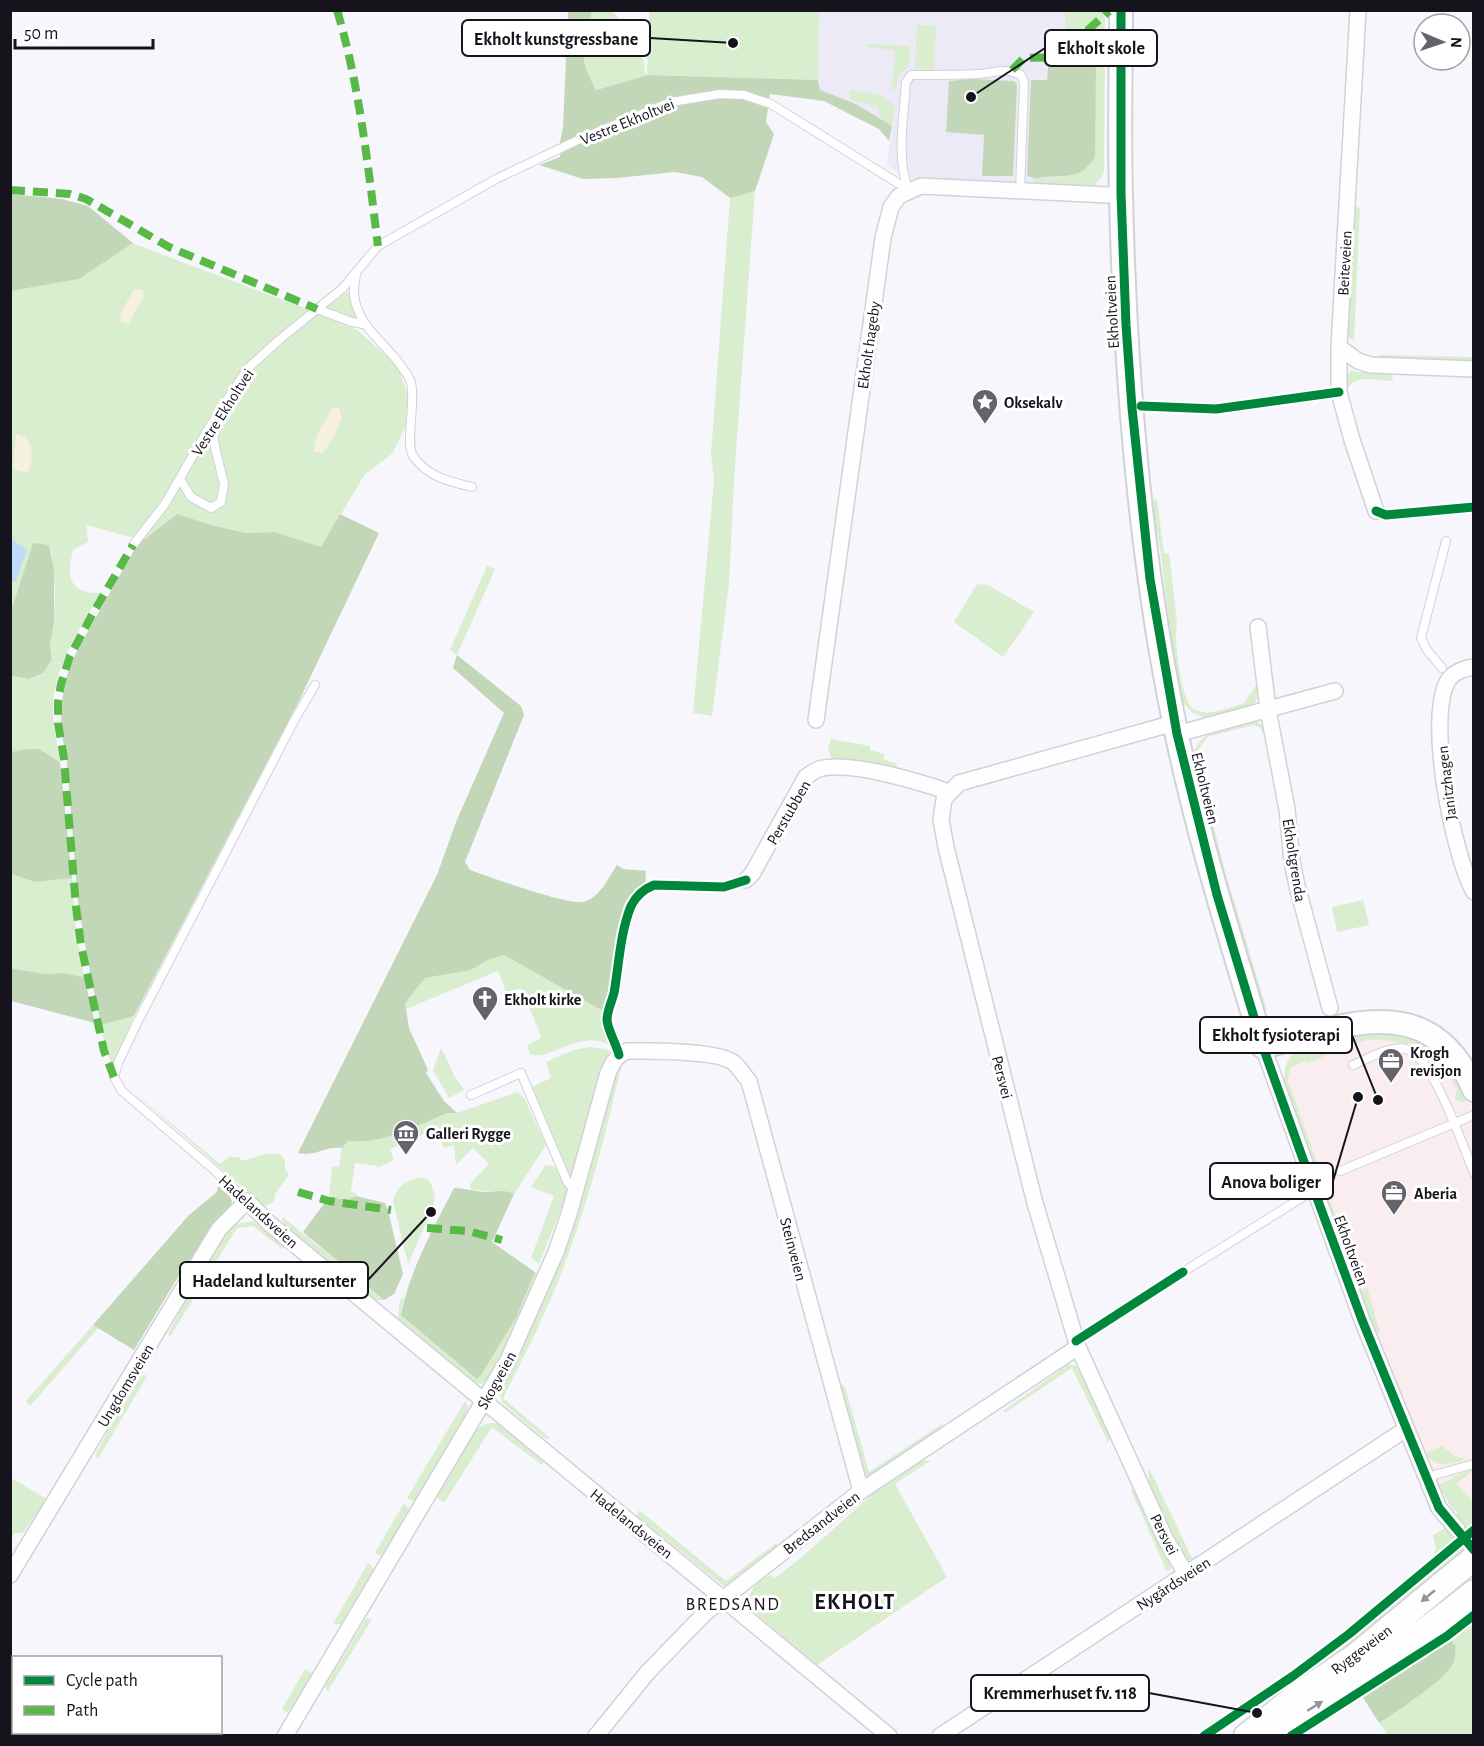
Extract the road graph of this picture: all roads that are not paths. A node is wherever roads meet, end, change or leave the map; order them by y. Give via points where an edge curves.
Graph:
1 (1121, 10) edge
2 (1358, 10) edge
3 (909, 190) junction
4 (1020, 190) junction
5 (1121, 194) junction
6 (356, 271) junction
7 (317, 309) junction
8 (363, 324) junction
9 (1339, 347) junction
10 (1473, 369) edge
11 (212, 424) junction
12 (180, 479) junction
13 (472, 486) dead end
14 (1376, 511) dead end
15 (1446, 541) dead end
16 (133, 545) dead end
17 (1258, 627) dead end
18 (1473, 667) edge
19 (1448, 671) junction
20 (315, 685) dead end
21 (1335, 691) dead end
22 (1268, 710) junction
23 (816, 720) dead end
24 (1176, 729) junction
25 (949, 792) junction
26 (746, 880) dead end
27 (1473, 892) edge
28 (1330, 1008) dead end
29 (1263, 1047) junction
30 (681, 1052) joint
31 (1353, 1065) dead end
32 (1473, 1090) edge
33 (471, 1095) dead end
34 (1473, 1115) edge
35 (1454, 1124) junction
36 (1340, 1171) dead end
37 (1473, 1173) edge
38 (1314, 1190) junction
39 (575, 1192) junction
40 (247, 1201) junction
41 (1183, 1272) dead end
42 (1078, 1347) junction
43 (485, 1401) junction
44 (1406, 1429) junction
45 (1473, 1464) edge
46 (1427, 1477) junction
47 (861, 1491) junction
48 (1457, 1529) dead end
49 (1473, 1558) edge
50 (15, 1560) edge
51 (1186, 1574) junction
52 (10, 1575) edge
53 (1473, 1592) edge
54 (725, 1599) junction
55 (285, 1736) edge
56 (596, 1736) edge
57 (889, 1736) edge
58 (940, 1736) edge
59 (1246, 1736) edge
60 (1265, 1736) edge

1 - 5 street, Ekholtveien
2 - 9 street, Beiteveien
3 - 4 street via 938,186
3 - 4 lane via 902,172 902,153 906,82 911,75 1012,70 1021,75 1024,83
3 - 6 lane, Vestre Ekholtvei via 771,104 744,95 696,96 638,114 496,179 378,246
3 - 23 street, Ekholt hageby via 891,207 883,238
4 - 5 street
5 - 24 street, Ekholtveien via 1134,430 1150,579
6 - 7 lane, Vestre Ekholtvei via 343,288
6 - 8 lane via 354,295
7 - 8 lane
7 - 11 lane, Vestre Ekholtvei via 248,369
8 - 13 lane via 411,382 411,453 434,476
9 - 10 street via 1371,365
9 - 14 street, Beiteveien via 1339,392
11 - 12 lane, Vestre Ekholtvei
11 - 12 lane via 225,484 221,502 211,508 191,497
12 - 16 lane, Vestre Ekholtvei
15 - 19 lane via 1421,638
17 - 22 street, Ekholtgrenda
18 - 19 street
19 - 27 street, Janitzhagen via 1441,731 1444,787 1460,859
20 - 40 lane, Hadelandsveien via 137,1023 114,1077 122,1091
21 - 22 street
22 - 24 street
22 - 28 street, Ekholtgrenda via 1287,808 1296,886
24 - 25 street via 959,783
24 - 29 street, Ekholtveien via 1217,895
25 - 26 street, Perstubben via 866,771 836,767 817,770 806,777
25 - 42 street, Persvei via 941,820 946,847 1035,1203
29 - 32 street via 1356,1022 1396,1022 1432,1036 1467,1075
29 - 38 street, Ekholtveien
30 - 39 street, Skogveien via 627,1051 613,1060
30 - 47 street, Steinveien via 733,1062 749,1081
31 - 35 lane via 1392,1049 1406,1049 1417,1055 1436,1081
33 - 39 lane via 521,1073
34 - 35 lane
35 - 36 lane
35 - 37 lane
38 - 41 lane
38 - 44 street, Ekholtveien
39 - 43 street, Skogveien via 556,1252 508,1360
40 - 43 street, Hadelandsveien
40 - 50 street, Ungdomsveien via 219,1229
42 - 47 street, Bredsandveien
42 - 51 street, Persvei via 1165,1538
43 - 54 street, Hadelandsveien
43 - 55 street, Skogveien
44 - 46 street, Ekholtveien
44 - 51 street, Nygårdsveien
45 - 46 lane
46 - 48 street, Ekholtveien via 1440,1508
47 - 54 street, Bredsandveien
49 -> 59 main road, Ryggeveien via 1354,1657
50 - 52 street, Ungdomsveien
51 - 58 street, Nygårdsveien
60 -> 53 main road, Ryggeveien via 1384,1661
54 - 56 street, Bredsandveien via 705,1613 647,1673
54 - 57 street, Hadelandsveien

